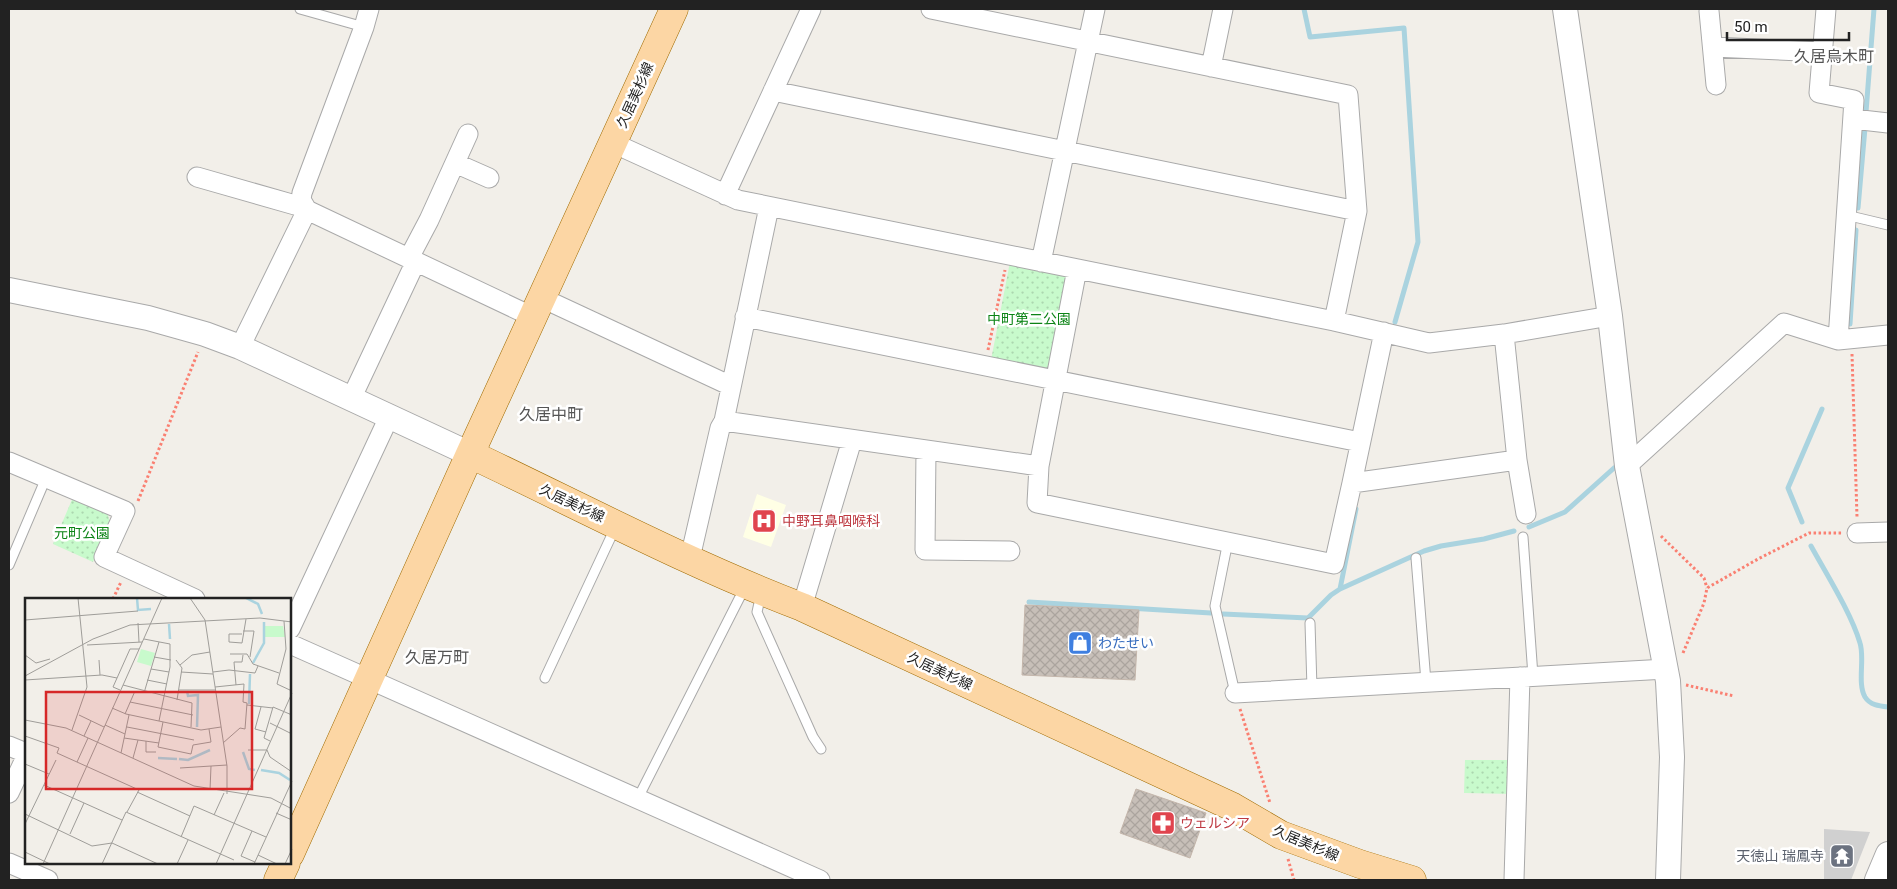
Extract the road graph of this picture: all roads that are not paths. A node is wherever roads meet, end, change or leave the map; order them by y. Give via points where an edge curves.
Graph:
1 (300, 9) edge
2 (674, 9) edge
3 (811, 9) edge
4 (931, 9) edge
5 (1094, 9) edge
6 (1223, 9) edge
7 (1565, 9) edge
8 (1826, 9) edge
9 (1709, 11) dead end
10 (366, 18) edge
11 (1088, 41) junction
12 (1713, 47) junction
13 (1823, 52) junction
14 (1211, 67) junction
15 (1716, 85) dead end
16 (773, 91) junction
17 (1853, 119) junction
18 (1888, 123) edge
19 (468, 134) dead end
20 (613, 143) junction
21 (1064, 152) junction
22 (455, 163) junction
23 (197, 177) dead end
24 (489, 178) dead end
25 (725, 195) junction
26 (305, 207) junction
27 (768, 207) junction
28 (1356, 211) junction
29 (1846, 216) junction
30 (1888, 225) edge
31 (413, 260) junction
32 (1041, 262) junction
33 (1077, 269) junction
34 (9, 290) edge
35 (538, 307) junction
36 (1610, 316) junction
37 (745, 317) junction
38 (1334, 321) junction
39 (1384, 332) junction
40 (1504, 334) junction
41 (1888, 335) edge
42 (1845, 340) junction
43 (240, 347) junction
44 (1056, 380) junction
45 (731, 386) junction
46 (351, 399) junction
47 (389, 417) junction
48 (724, 422) junction
49 (852, 440) junction
50 (1360, 442) junction
51 (926, 450) junction
52 (470, 454) junction
53 (1517, 460) junction
54 (9, 462) edge
55 (1039, 466) junction
56 (1627, 466) junction
57 (46, 478) junction
58 (1352, 483) junction
59 (1526, 514) dead end
60 (617, 524) junction
61 (1888, 532) edge
62 (1857, 533) road end
63 (1523, 538) dead end
64 (1228, 541) junction
65 (1010, 551) dead end
66 (690, 558) junction
67 (1416, 558) dead end
68 (9, 565) edge
69 (754, 588) junction
70 (193, 598) edge
71 (802, 607) junction
72 (1310, 623) dead end
73 (291, 627) edge
74 (291, 644) edge
75 (1667, 675) junction
76 (1526, 676) junction
77 (545, 678) dead end
78 (370, 679) junction
79 (1426, 682) junction
80 (1312, 688) junction
81 (1235, 694) joint
82 (9, 746) edge
83 (821, 749) dead end
84 (25, 754) edge
85 (25, 757) edge
86 (9, 793) edge
87 (637, 800) junction
88 (291, 852) edge
89 (1888, 854) edge
90 (9, 863) edge
91 (286, 864) edge
92 (48, 880) edge
93 (278, 880) edge
94 (820, 880) edge
95 (1412, 880) edge
96 (1514, 880) edge
97 (1668, 880) edge
98 (1877, 880) edge

1 - 10 lane
2 - 20 main road, 久居美杉線
3 - 16 street
4 - 11 street
5 - 11 street
6 - 14 street
7 - 36 street
8 - 13 street
9 - 12 street
10 - 26 street via 302,193
11 - 14 street
11 - 21 street
12 - 13 street
12 - 15 street
13 - 17 street via 1820,93 1854,100
14 - 28 street via 1348,94
16 - 21 street
16 - 25 street
17 - 18 street
17 - 29 street
19 - 22 street
20 - 25 street
20 - 35 main road, 久居美杉線
21 - 28 street
21 - 32 street
22 - 24 street
22 - 31 street
23 - 26 street
25 - 27 street
26 - 31 street
26 - 43 street
27 - 32 street
27 - 37 street
28 - 38 street
29 - 30 lane
29 - 42 street
31 - 35 street
31 - 46 street
32 - 33 street
33 - 38 street
33 - 44 street
34 - 43 street via 148,318
35 - 45 street
35 - 52 main road, 久居美杉線
36 - 40 street
36 - 56 street
37 - 44 street
37 - 45 street
38 - 39 street
39 - 40 street via 1429,343
39 - 50 street
40 - 53 street
41 - 42 street
42 - 56 street via 1784,323
43 - 46 street
44 - 50 street
44 - 55 street
45 - 48 street
46 - 47 street
47 - 52 street
47 - 73 street
48 - 49 street
48 - 66 street
49 - 51 street
49 - 71 street
50 - 58 street
51 - 55 street
51 - 65 street via 925,550
52 - 60 main road, 久居美杉線
52 - 78 main road, 久居美杉線
53 - 58 street
53 - 59 street
54 - 57 street
55 - 64 street via 1037,503
56 - 75 street
57 - 68 lane
57 - 70 street via 125,511 104,557
58 - 64 street via 1334,564
60 - 66 main road, 久居美杉線
60 - 77 lane
61 - 62 street
63 - 76 lane
64 - 81 lane via 1215,606
66 - 69 main road, 久居美杉線
67 - 79 lane
69 - 71 main road, 久居美杉線
69 - 83 lane via 757,612 812,737
69 - 87 lane
71 - 95 main road, 久居美杉線 via 1233,806 1281,835
72 - 80 lane
74 - 78 street
75 - 76 street
75 - 97 street via 1672,757
76 - 79 street
76 - 96 street
78 - 87 street
78 - 88 main road, 久居美杉線
79 - 80 street
80 - 81 street
82 - 84 street
85 - 86 street
87 - 94 street
89 - 98 street
90 - 92 street
91 - 93 main road

